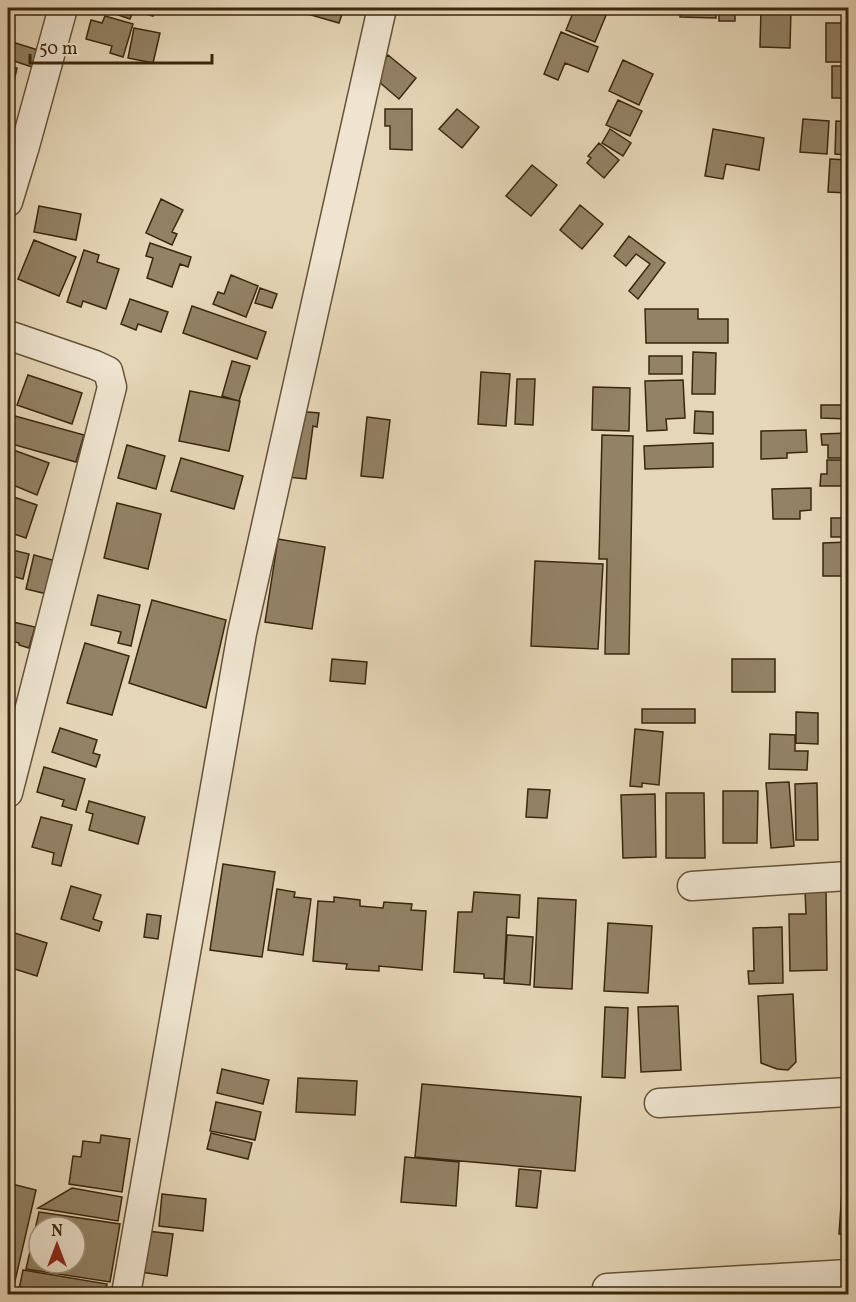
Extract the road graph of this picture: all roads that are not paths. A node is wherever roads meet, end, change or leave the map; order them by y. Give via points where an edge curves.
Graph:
1 (63, 8) edge
2 (382, 8) edge
3 (8, 202) edge
4 (8, 335) edge
5 (8, 793) edge
6 (849, 876) edge
7 (692, 886) dead end
8 (849, 1092) edge
9 (659, 1103) dead end
10 (849, 1274) edge
11 (607, 1288) dead end
12 (126, 1294) edge

1 - 3 street
2 - 12 street via 242,633
4 - 5 street via 108,371 112,387
6 - 7 street
8 - 9 street
10 - 11 street

